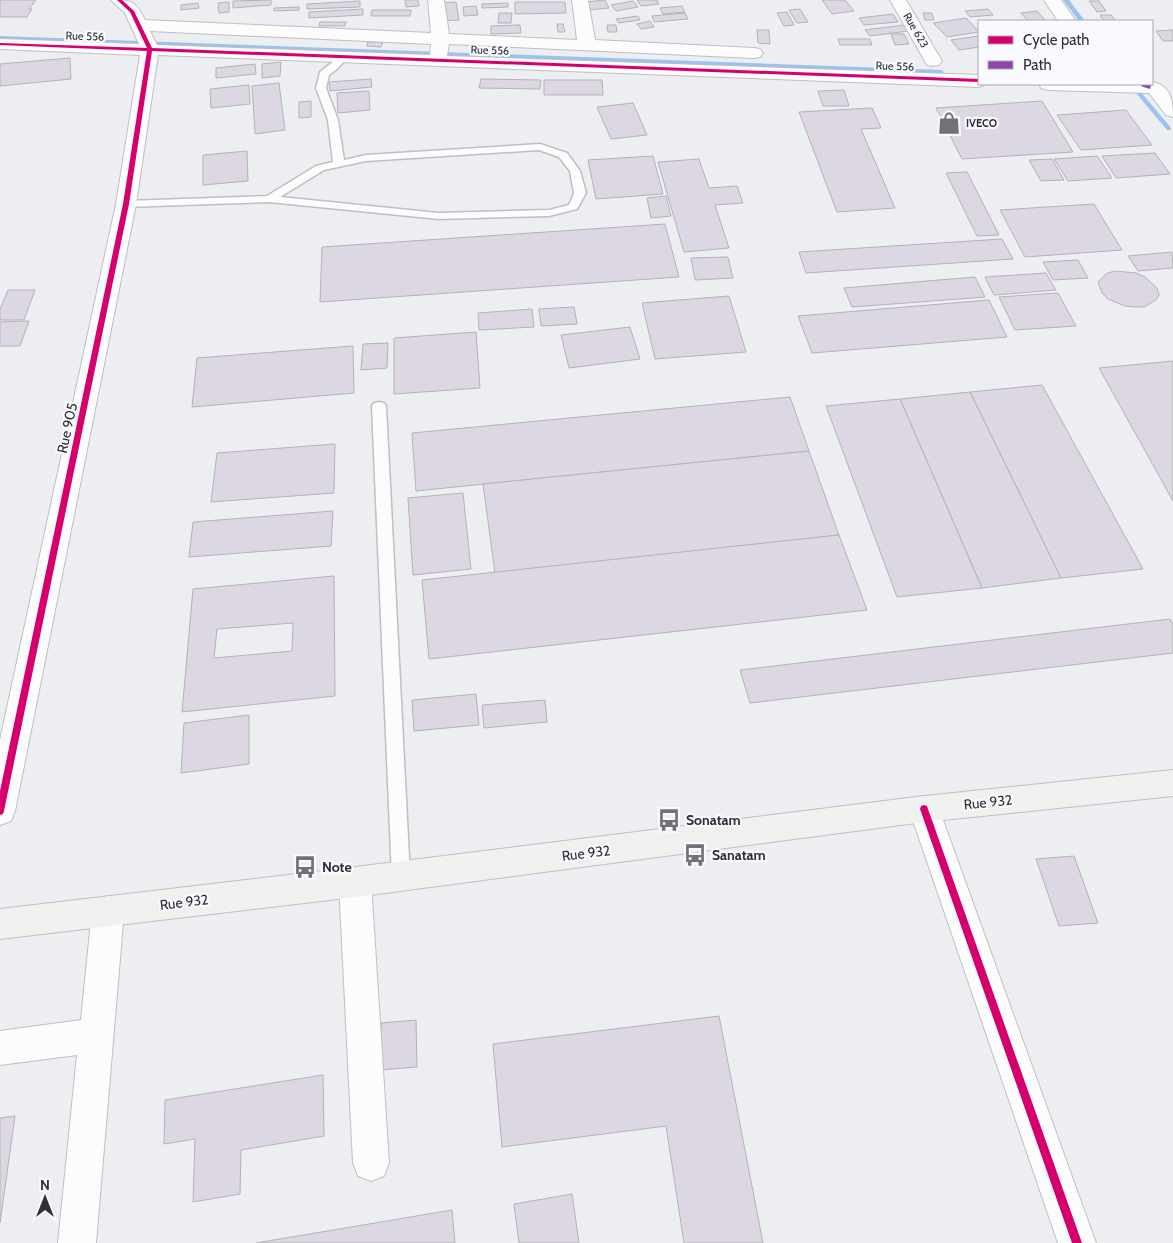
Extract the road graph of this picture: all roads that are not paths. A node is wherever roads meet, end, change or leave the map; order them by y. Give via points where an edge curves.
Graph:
1 (119, 0) edge
2 (436, 0) edge
3 (580, 0) edge
4 (898, 0) edge
5 (1052, 0) edge
6 (1066, 20) edge
7 (145, 39) junction
8 (0, 44) edge
9 (587, 45) junction
10 (439, 51) junction
11 (775, 54) dead end
12 (344, 56) junction
13 (914, 60) dead end
14 (948, 61) junction
15 (971, 81) edge
16 (1074, 85) edge
17 (1173, 111) edge
18 (339, 164) junction
19 (269, 199) junction
20 (126, 204) junction
21 (378, 406) dead end
22 (1173, 783) edge
23 (924, 809) junction
24 (0, 811) edge
25 (401, 877) junction
26 (355, 882) junction
27 (108, 911) junction
28 (0, 924) edge
29 (96, 1035) junction
30 (0, 1048) edge
31 (371, 1163) dead end
32 (77, 1243) edge
33 (1077, 1243) edge

1 - 7 street via 132,11
2 - 10 street
3 - 9 street
4 - 14 street, Rue 623
5 - 6 street
7 - 8 street, Rue 556
7 - 10 street
7 - 12 street, Rue 556
7 - 20 street, Rue 905
9 - 10 street
9 - 11 street
10 - 12 street, Rue 556
10 - 15 street, Rue 556
12 - 18 lane via 324,74 321,88 333,120
13 - 14 street
14 - 15 street, Rue 623
16 - 17 street via 1154,88
18 - 19 lane via 320,168
18 - 19 lane via 366,158 540,148 563,155 575,171 580,193 573,206 549,213 439,216
19 - 20 lane
20 - 24 street, Rue 905
21 - 25 lane
22 - 23 main road, Rue 932
23 - 25 main road, Rue 932
23 - 33 street
25 - 26 main road, Rue 932
26 - 27 main road, Rue 932
26 - 31 street
27 - 28 main road, Rue 932
27 - 29 street
29 - 30 street
29 - 32 street

